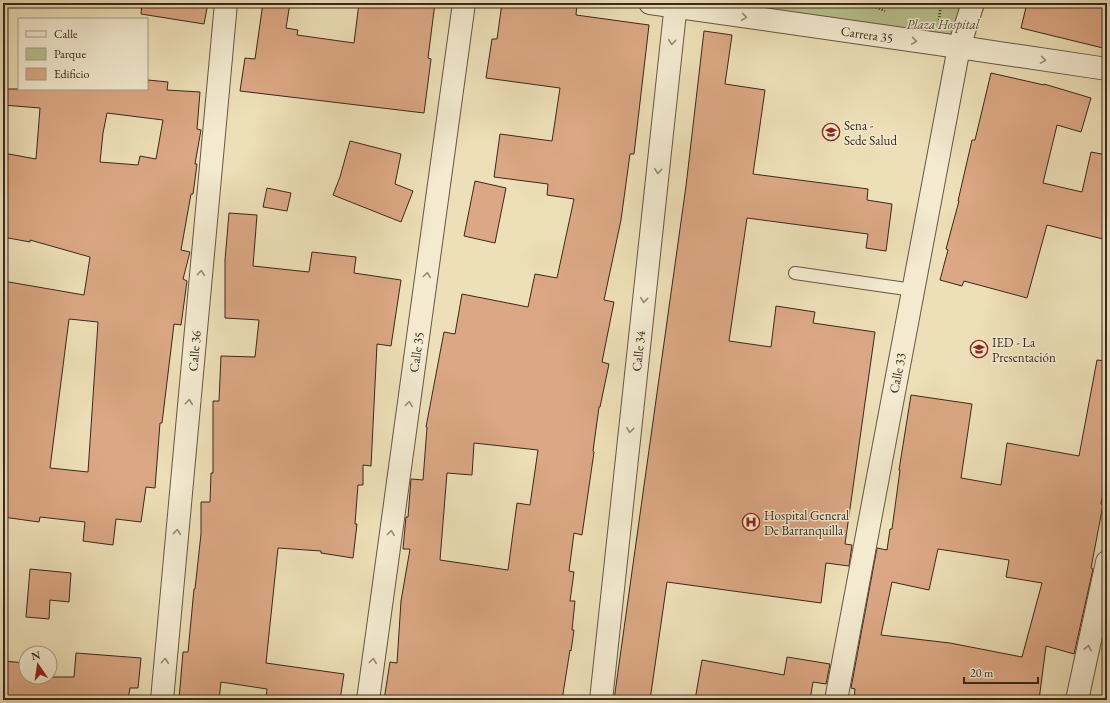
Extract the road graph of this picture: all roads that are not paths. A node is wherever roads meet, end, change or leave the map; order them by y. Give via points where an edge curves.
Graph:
1 (226, 3) edge
2 (464, 3) edge
3 (650, 3) edge
4 (973, 3) edge
5 (676, 5) edge
6 (959, 47) junction
7 (1107, 69) edge
8 (795, 273) dead end
9 (913, 290) junction
10 (1107, 562) edge
11 (162, 700) edge
12 (368, 700) edge
13 (600, 700) edge
14 (836, 700) edge
15 (1077, 700) edge

11 -> 1 street, Calle 36
12 -> 2 street, Calle 35
3 - 5 street, Carrera 35
4 - 6 street, Calle 33
5 -> 6 street, Carrera 35
5 -> 13 street, Calle 34
6 -> 7 street, Carrera 35
6 - 9 street, Calle 33
8 - 9 lane
9 - 14 street, Calle 33
15 -> 10 street

